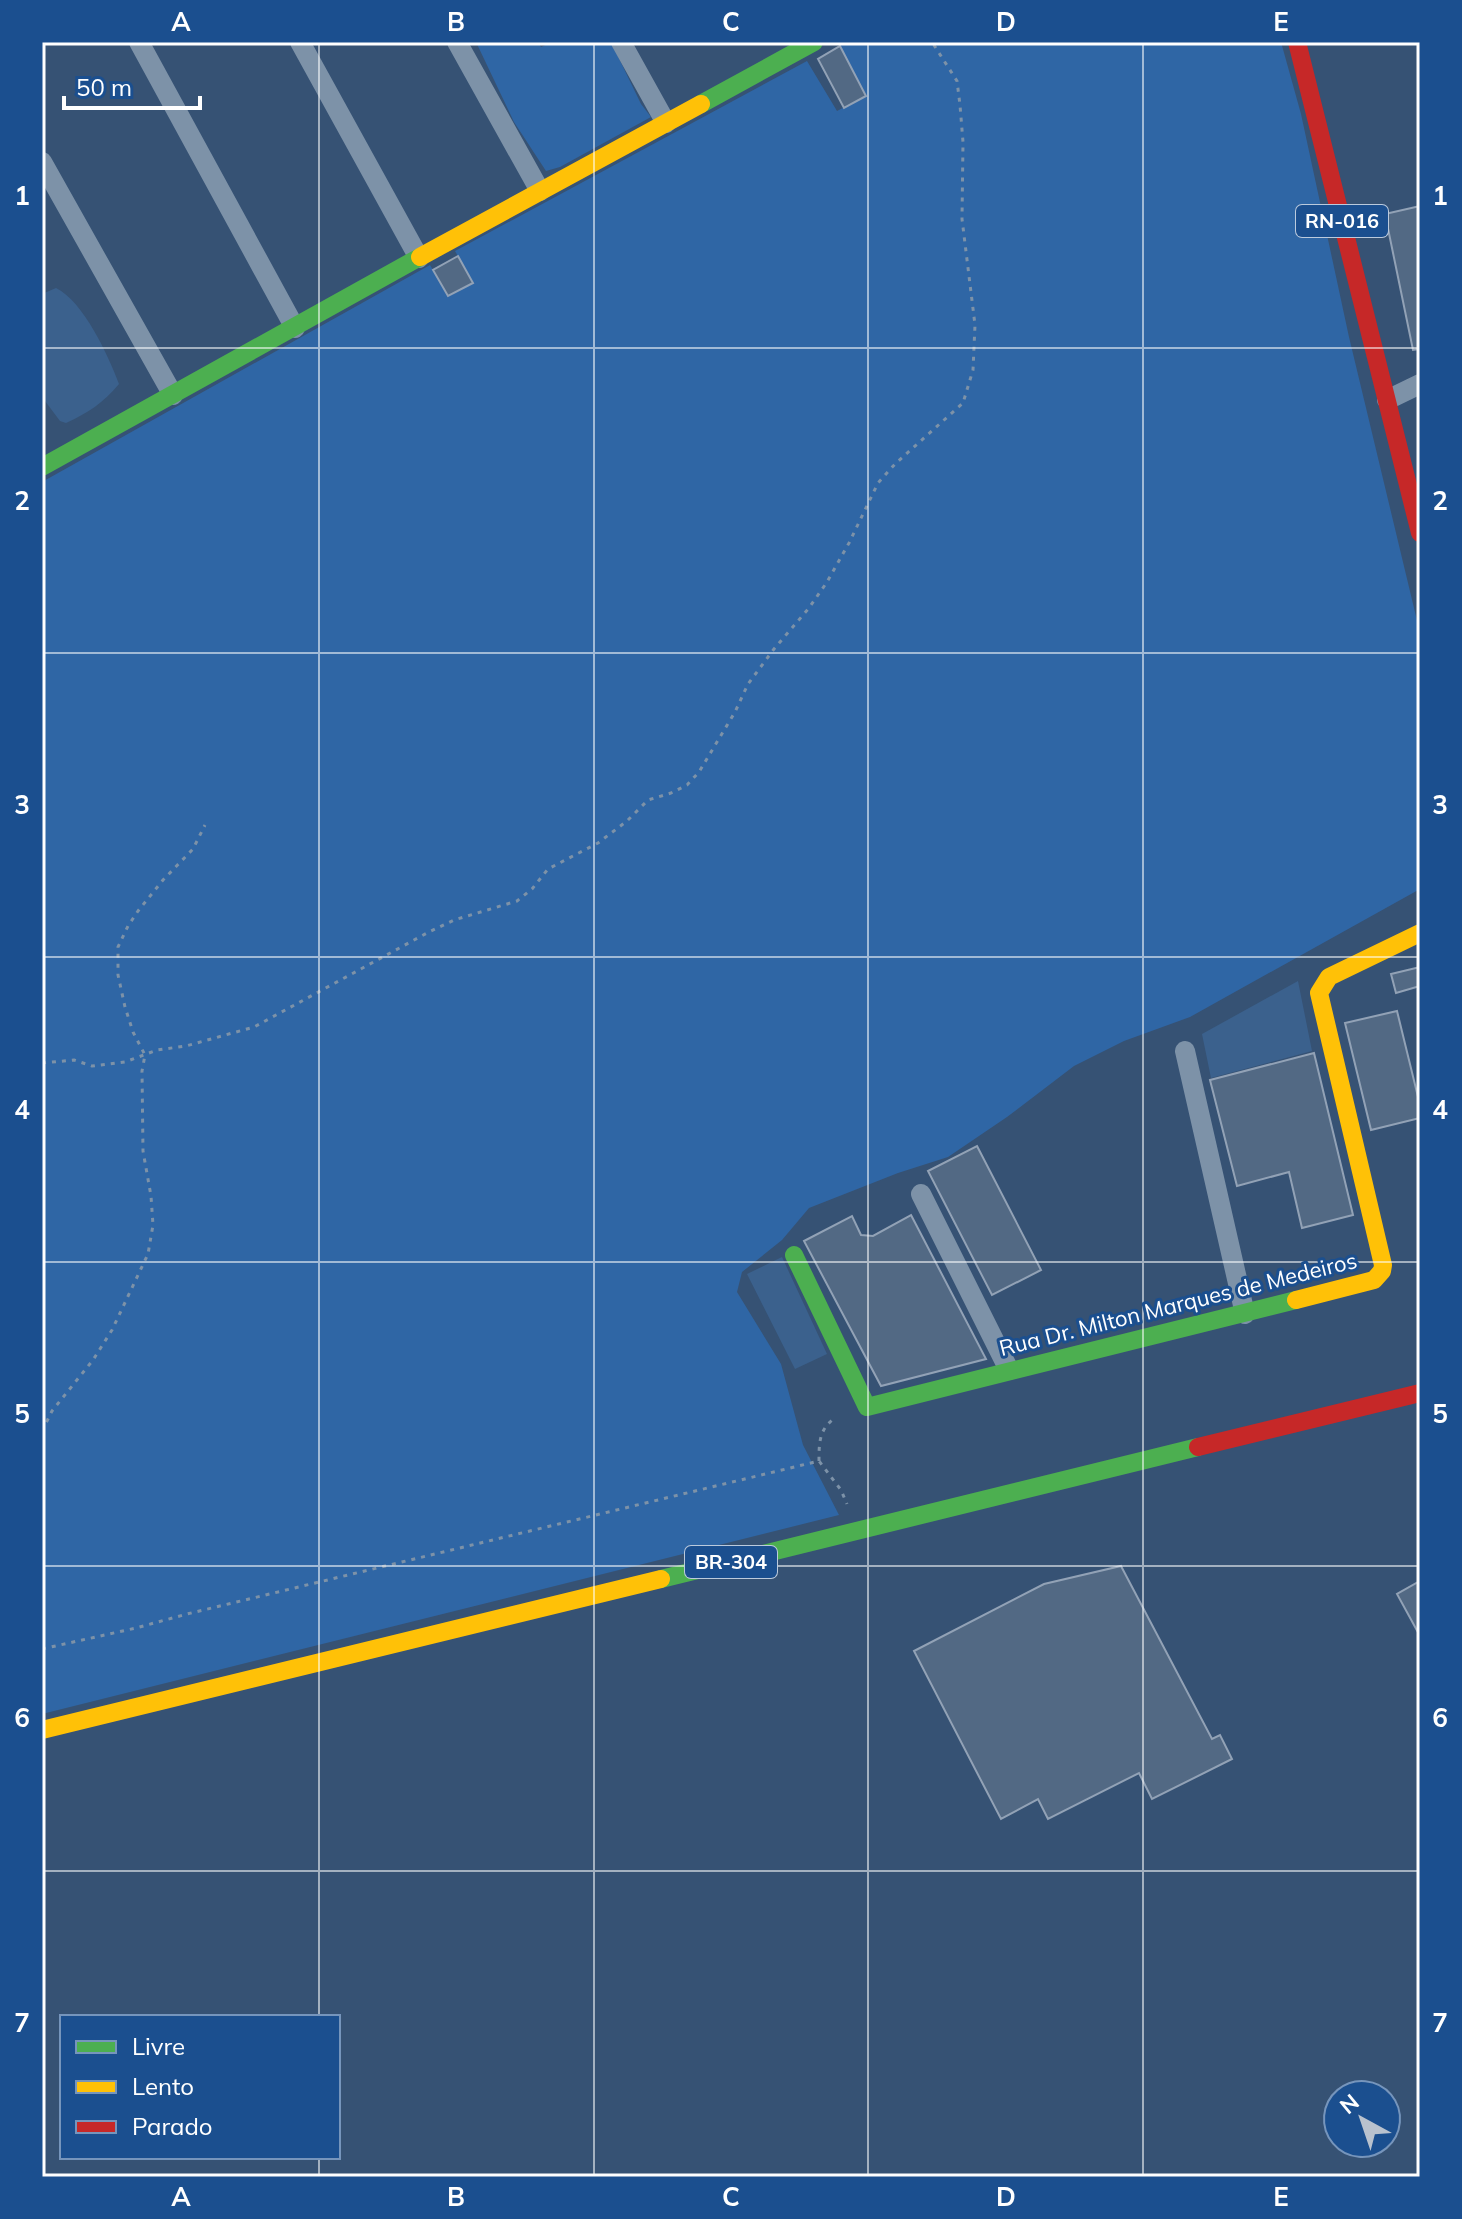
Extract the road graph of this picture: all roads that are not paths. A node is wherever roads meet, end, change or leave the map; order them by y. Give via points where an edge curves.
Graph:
1 (139, 42) edge
2 (300, 42) edge
3 (457, 42) edge
4 (621, 42) edge
5 (814, 42) edge
6 (1297, 42) edge
7 (788, 48) edge
8 (666, 123) junction
9 (42, 162) edge
10 (540, 191) junction
11 (419, 258) junction
12 (295, 328) junction
13 (1420, 384) edge
14 (173, 395) junction
15 (1387, 400) junction
16 (44, 461) edge
17 (1420, 533) edge
18 (1420, 933) edge
19 (1185, 1051) dead end
20 (921, 1194) dead end
21 (794, 1255) dead end
22 (1245, 1314) junction
23 (1009, 1370) junction
24 (1420, 1393) edge
25 (42, 1730) edge

1 - 12 street
2 - 11 street
3 - 10 street
4 - 8 street
5 - 7 main road
6 - 15 main road, RN-016
7 - 8 main road
8 - 10 main road
9 - 14 street
10 - 11 main road
11 - 12 main road
12 - 14 main road
13 - 15 street
14 - 16 main road
15 - 17 main road, RN-016
18 - 22 main road, Rua Dr. Milton Marques de Medeiros via 1329,977 1319,993 1382,1271 1374,1280
19 - 22 street
20 - 23 street
21 - 23 main road, Rua Dr. Milton Marques de Medeiros via 867,1407
22 - 23 main road, Rua Dr. Milton Marques de Medeiros
24 - 25 main road, BR-304

